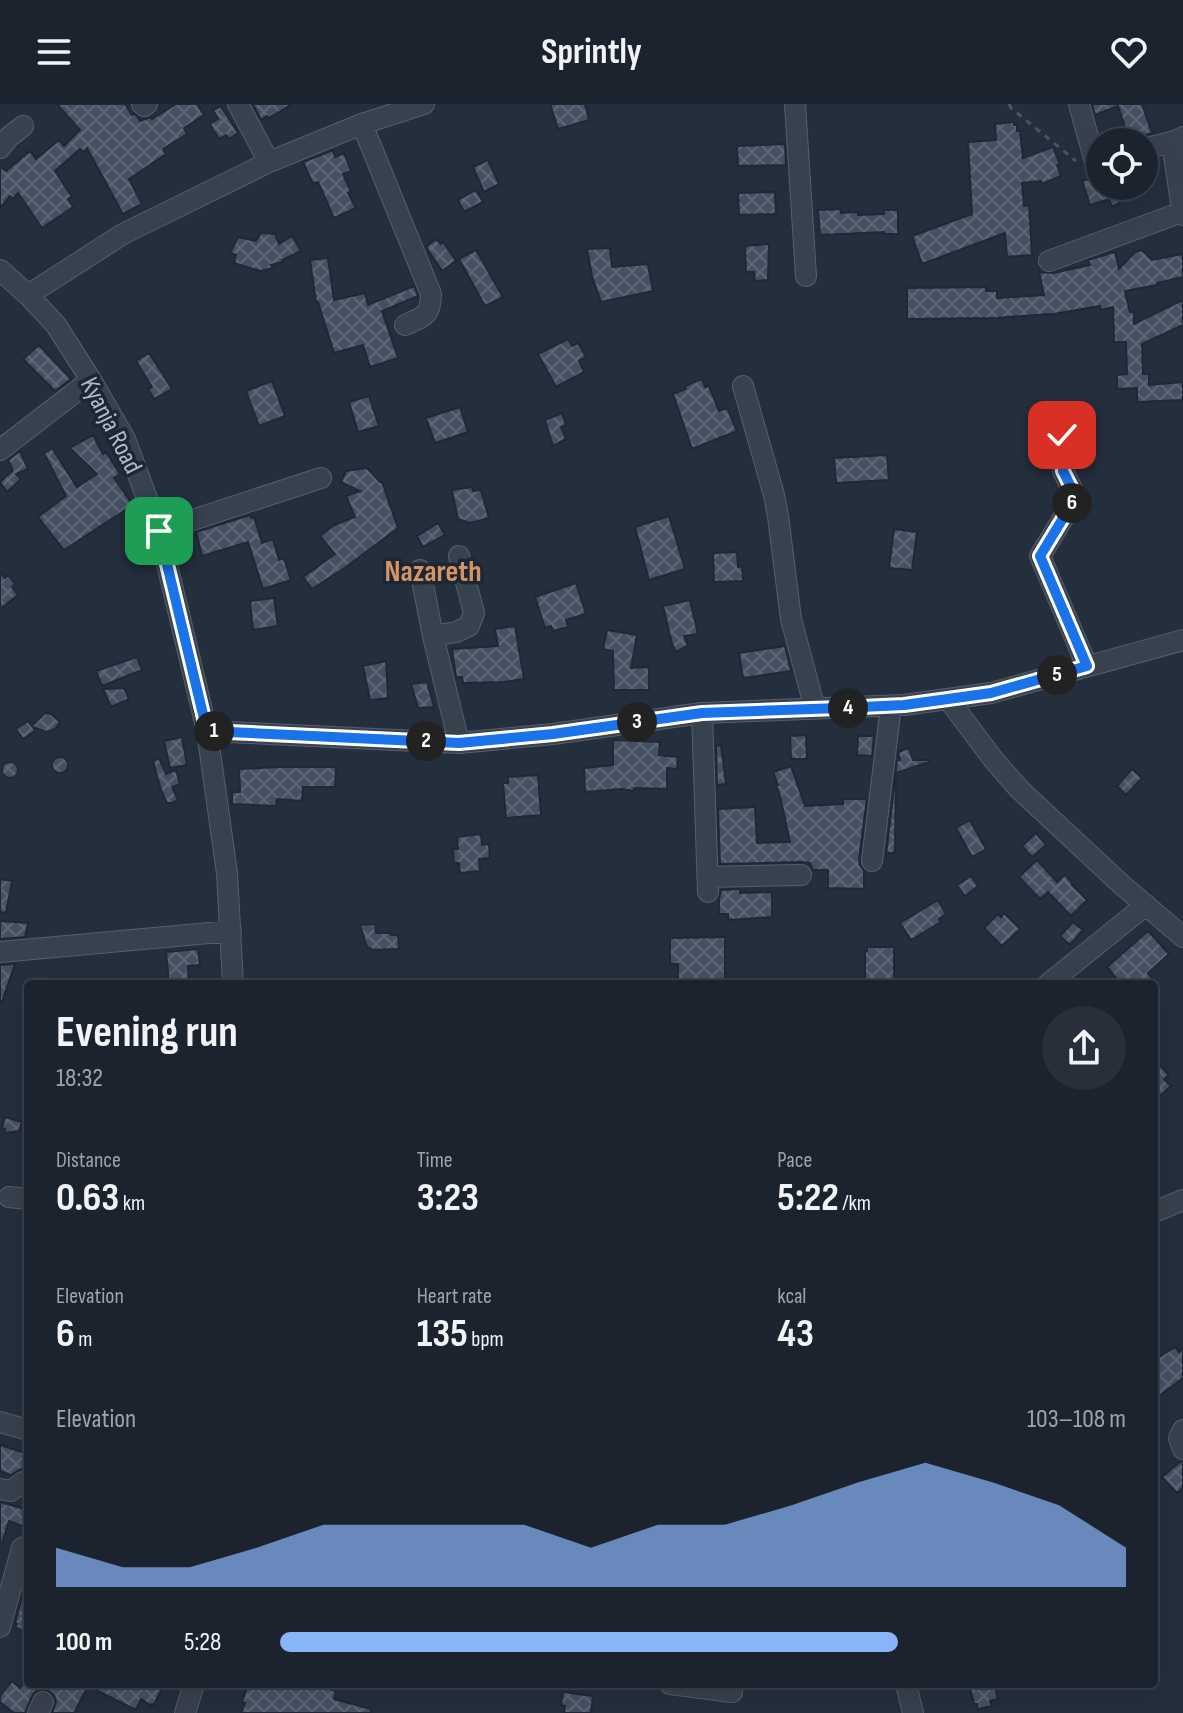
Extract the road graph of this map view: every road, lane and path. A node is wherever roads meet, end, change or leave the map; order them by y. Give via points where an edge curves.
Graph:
1 (238, 104) edge
2 (424, 104) edge
3 (795, 104) edge
4 (1009, 104) edge
5 (1079, 104) edge
6 (362, 124) junction
7 (23, 126) dead end
8 (1087, 128) edge
9 (1179, 139) edge
10 (1158, 145) edge
11 (0, 148) edge
12 (269, 162) junction
13 (1086, 165) edge
14 (1183, 214) edge
15 (1049, 261) dead end
16 (0, 270) edge
17 (806, 276) dead end
18 (28, 295) junction
19 (405, 325) dead end
20 (91, 380) junction
21 (743, 386) dead end
22 (1062, 435) dead end
23 (0, 450) edge
24 (321, 478) dead end
25 (159, 531) junction
26 (459, 556) dead end
27 (420, 570) dead end
28 (433, 636) junction
29 (1183, 640) edge
30 (1087, 666) junction
31 (948, 699) junction
32 (891, 706) junction
33 (815, 709) junction
34 (702, 713) junction
35 (207, 731) junction
36 (459, 743) junction
37 (872, 861) dead end
38 (801, 875) dead end
39 (1146, 905) junction
40 (231, 931) junction
41 (1183, 937) edge
42 (0, 952) edge
43 (233, 980) edge
44 (1053, 980) edge
45 (1183, 1200) edge
46 (1159, 1210) dead end
47 (0, 1422) edge
48 (24, 1429) edge
49 (1183, 1430) edge
50 (1183, 1449) edge
51 (24, 1479) edge
52 (0, 1489) edge
53 (24, 1547) edge
54 (0, 1627) edge
55 (193, 1688) edge
56 (701, 1688) edge
57 (907, 1688) edge
58 (732, 1692) dead end
59 (185, 1713) edge
60 (913, 1713) edge

1 - 12 street
2 - 6 street
3 - 17 street
4 - 13 path
5 - 8 street
6 - 12 street
6 - 19 street via 431,294 425,316
7 - 11 street
9 - 10 street
9 - 14 street via 1173,149
12 - 18 street via 123,234
14 - 15 street
16 - 18 street, Kyanja Road
18 - 20 street, Kyanja Road via 56,325
20 - 23 street
20 - 25 street, Kyanja Road via 125,439
21 - 33 street via 774,495 791,619
22 - 30 street via 1063,471 1076,497 1040,556
24 - 25 street
25 - 35 street, Kyanja Road
26 - 28 street via 474,613 469,626
27 - 28 street
28 - 36 street
29 - 30 street
30 - 31 street via 991,693
31 - 32 street
31 - 39 street via 1019,789
32 - 33 street
32 - 37 street
33 - 34 street
34 - 36 street
34 - 38 street via 708,884
35 - 36 street
35 - 40 street, Kyanja Road
39 - 41 street
39 - 44 street
40 - 42 street
40 - 43 street, Kyanja Road
45 - 46 street
47 - 48 street
49 - 50 street
51 - 52 street via 11,1491
53 - 54 street
55 - 59 street
56 - 58 street
57 - 60 street

